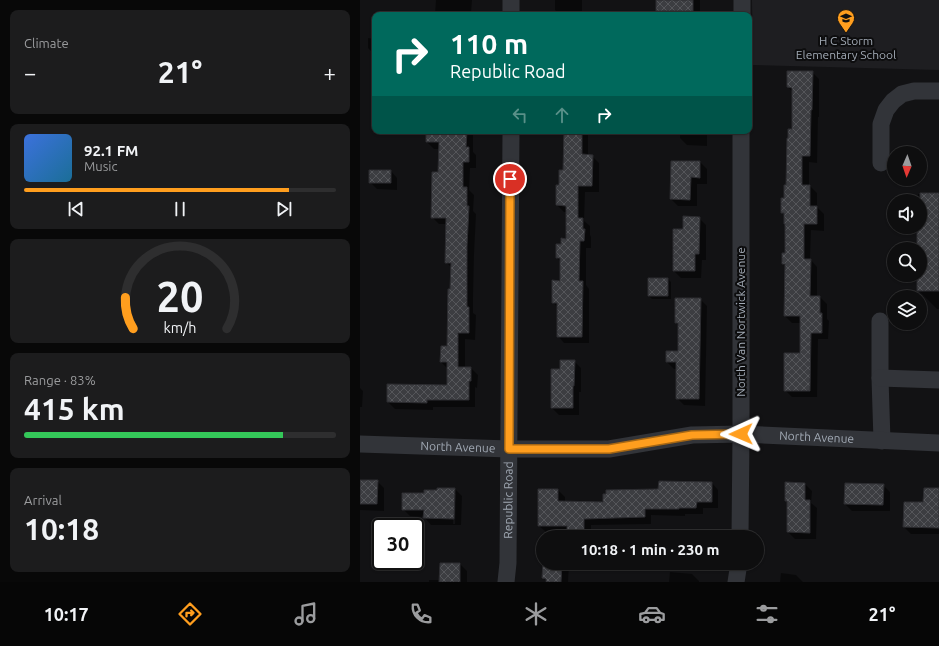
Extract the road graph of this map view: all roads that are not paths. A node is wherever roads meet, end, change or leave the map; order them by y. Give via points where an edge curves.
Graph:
1 (511, 0) edge
2 (742, 0) edge
3 (511, 12) edge
4 (742, 12) edge
5 (939, 92) edge
6 (510, 134) edge
7 (741, 134) edge
8 (881, 163) dead end
9 (880, 321) dead end
10 (880, 378) junction
11 (939, 380) edge
12 (741, 434) junction
13 (882, 441) junction
14 (939, 443) edge
15 (360, 444) edge
16 (509, 449) junction
17 (740, 530) edge
18 (738, 570) edge
19 (506, 582) edge
20 (736, 582) edge

1 - 3 street
2 - 4 street
5 - 8 street via 914,91 902,94 893,101 886,110 882,124
6 - 16 street, Republic Road
7 - 12 street, North Van Nortwick Avenue
9 - 10 street
10 - 11 street
10 - 13 street
12 - 13 street, North Avenue
12 - 16 street, North Avenue via 692,435 609,449
12 - 17 street, North Van Nortwick Avenue
13 - 14 street, North Avenue
15 - 16 street, North Avenue
16 - 19 street, Republic Road
18 - 20 street

